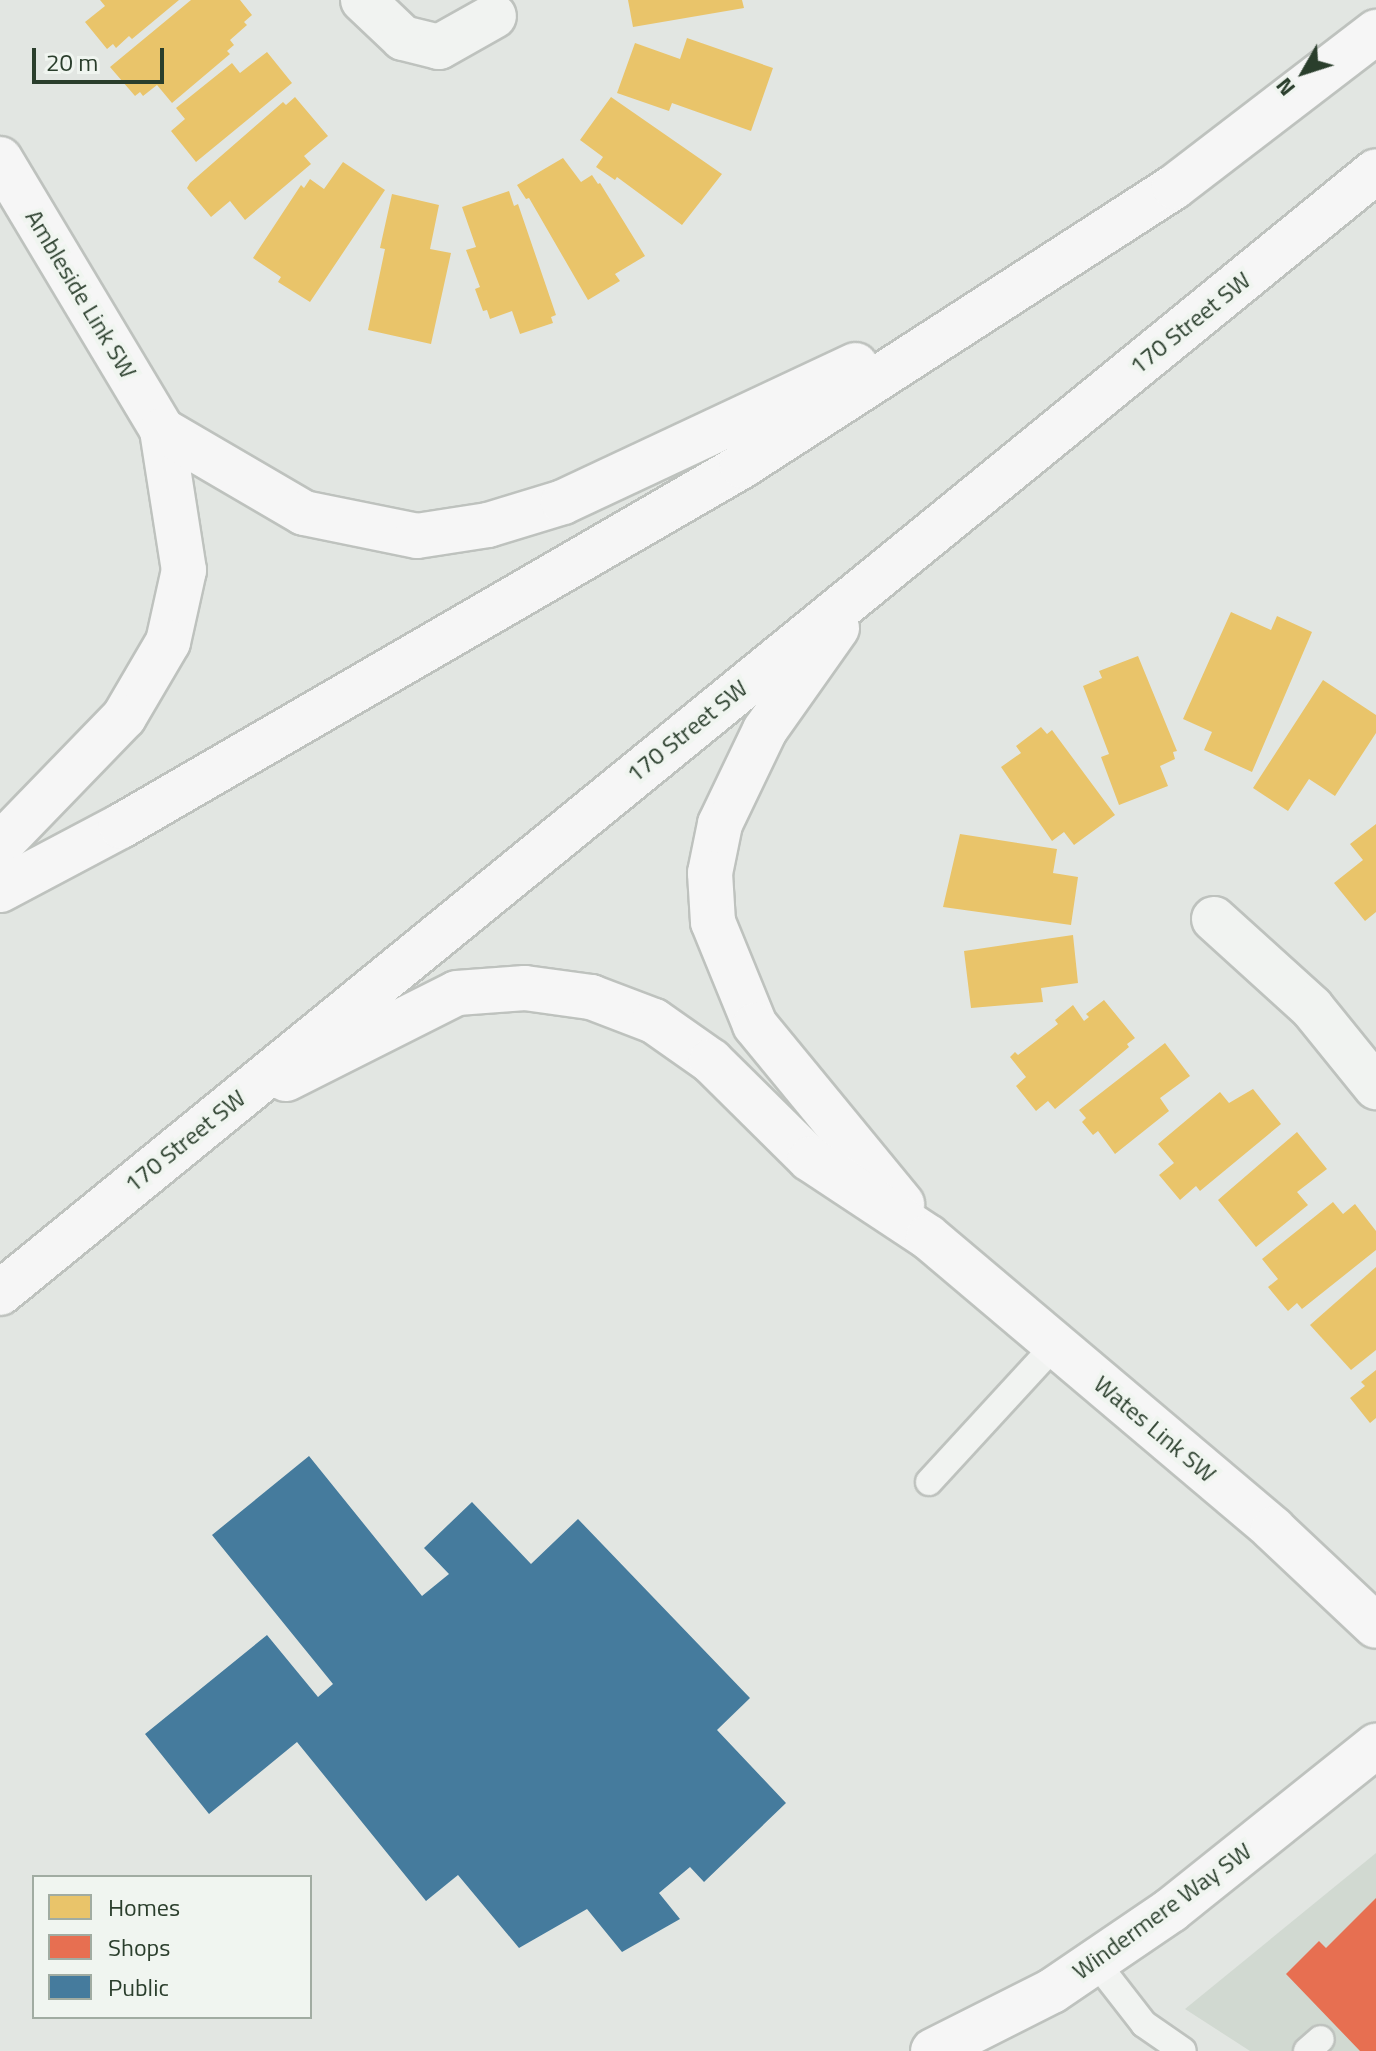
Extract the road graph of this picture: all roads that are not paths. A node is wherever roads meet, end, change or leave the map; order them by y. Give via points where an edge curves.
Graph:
1 (363, 0) edge
2 (494, 16) dead end
3 (1376, 32) edge
4 (0, 159) edge
5 (1376, 171) edge
6 (1006, 296) junction
7 (162, 430) junction
8 (871, 581) junction
9 (0, 845) edge
10 (0, 890) edge
11 (1214, 919) dead end
12 (1376, 1087) edge
13 (220, 1111) junction
14 (928, 1237) junction
15 (0, 1293) edge
16 (1055, 1345) junction
17 (929, 1482) dead end
18 (1376, 1626) edge
19 (1376, 1746) edge
20 (1095, 1961) junction
21 (933, 2051) edge
22 (1183, 2051) edge

1 - 2 street via 403,38 439,47
3 - 6 main road via 1174,187
4 - 7 main road, Ambleside Link SW
5 - 8 main road, 170 Street SW
6 - 7 main road via 563,502 488,525 417,536 304,513
6 - 10 main road via 742,466 121,826
7 - 9 main road via 184,570 168,642 124,717
8 - 13 main road, 170 Street SW
8 - 14 main road via 765,730 720,824 710,873 713,922 755,1025
11 - 12 street via 1312,1008
13 - 14 main road via 457,993 525,988 591,997 654,1021 711,1061 810,1159
13 - 15 main road, 170 Street SW
14 - 16 main road, Wates Link SW
16 - 17 lane
16 - 18 main road, Wates Link SW via 1273,1529
19 - 20 main road, Windermere Way SW via 1171,1910
20 - 21 main road, Windermere Way SW via 1052,1991
20 - 22 lane via 1144,2024

